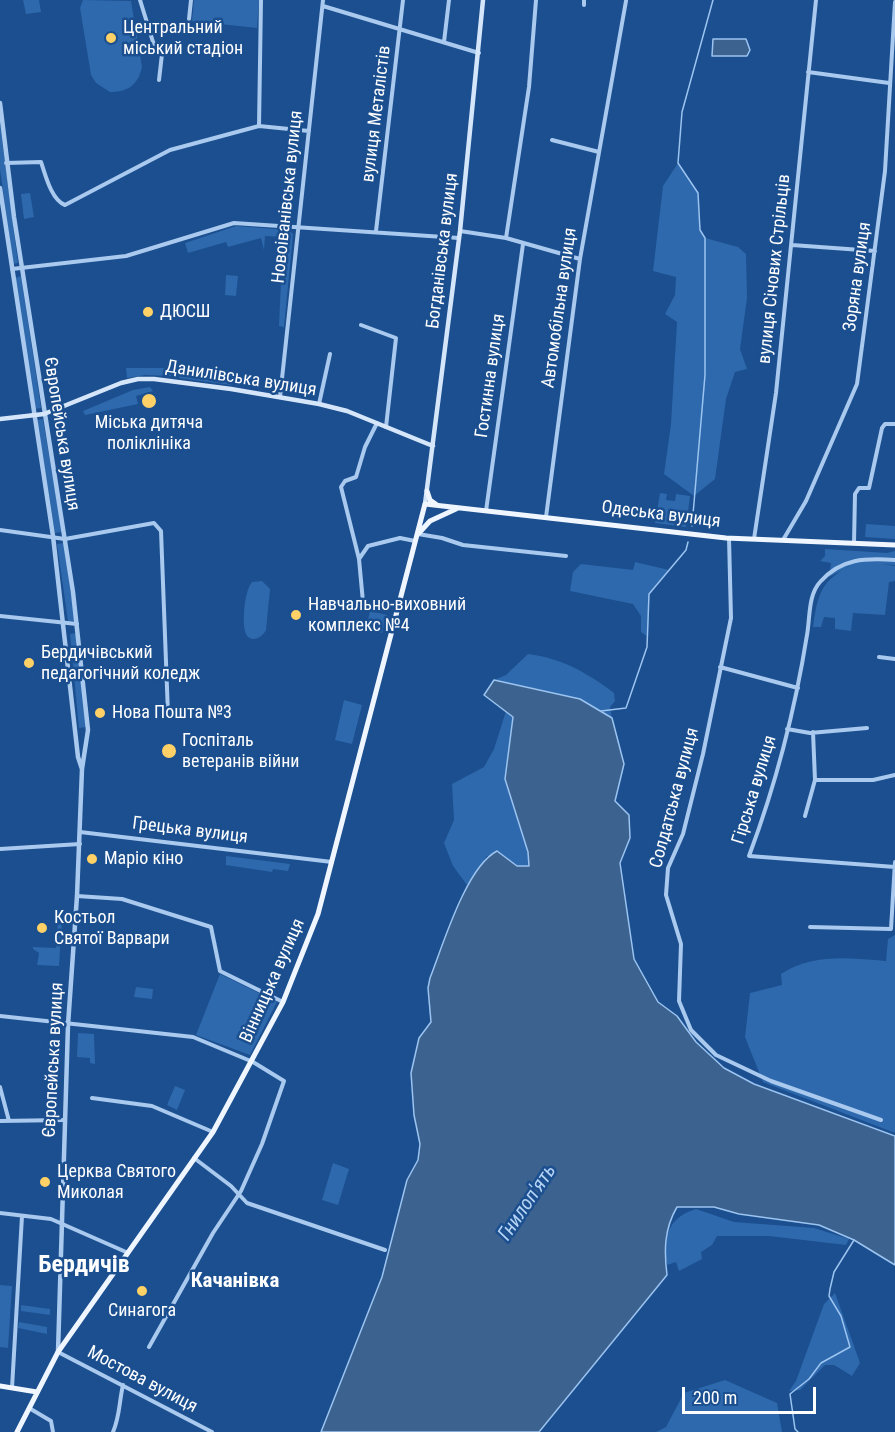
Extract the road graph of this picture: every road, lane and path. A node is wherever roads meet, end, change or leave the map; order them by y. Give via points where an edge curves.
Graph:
1 (141, 0) edge
2 (191, 0) edge
3 (261, 0) edge
4 (323, 0) edge
5 (403, 0) edge
6 (449, 0) edge
7 (483, 0) edge
8 (536, 0) edge
9 (626, 0) edge
10 (816, 0) edge
11 (895, 2) edge
12 (323, 6) junction
13 (189, 19) dead end
14 (400, 30) junction
15 (444, 42) junction
16 (479, 53) junction
17 (808, 72) junction
18 (159, 80) dead end
19 (889, 83) junction
20 (0, 103) edge
21 (259, 126) junction
22 (309, 131) junction
23 (552, 140) dead end
24 (599, 152) junction
25 (6, 163) junction
26 (0, 188) edge
27 (298, 226) junction
28 (376, 231) junction
29 (460, 231) junction
30 (459, 238) junction
31 (506, 238) junction
32 (523, 244) junction
33 (792, 244) junction
34 (876, 251) junction
35 (580, 259) junction
36 (21, 269) junction
37 (12, 270) junction
38 (361, 324) dead end
39 (330, 354) dead end
40 (280, 397) junction
41 (319, 404) junction
42 (44, 414) junction
43 (33, 416) junction
44 (0, 419) edge
45 (377, 423) junction
46 (895, 424) edge
47 (386, 427) junction
48 (433, 447) junction
49 (427, 491) junction
50 (425, 504) junction
51 (438, 506) junction
52 (461, 508) junction
53 (423, 511) junction
54 (486, 511) junction
55 (439, 516) junction
56 (546, 517) junction
57 (0, 530) edge
58 (418, 534) junction
59 (53, 536) junction
60 (729, 538) junction
61 (65, 539) junction
62 (754, 539) junction
63 (783, 540) junction
64 (416, 541) junction
65 (854, 543) junction
66 (895, 545) edge
67 (566, 556) dead end
68 (359, 559) junction
69 (895, 560) edge
70 (363, 602) dead end
71 (0, 616) edge
72 (64, 623) junction
73 (77, 624) junction
74 (879, 657) dead end
75 (895, 659) edge
76 (720, 667) junction
77 (798, 688) junction
78 (168, 714) dead end
79 (867, 728) dead end
80 (787, 729) junction
81 (813, 732) junction
82 (82, 769) junction
83 (895, 775) edge
84 (814, 780) junction
85 (805, 816) dead end
86 (80, 832) junction
87 (80, 844) junction
88 (0, 849) edge
89 (332, 862) junction
90 (895, 862) edge
91 (895, 867) edge
92 (77, 896) junction
93 (810, 927) dead end
94 (283, 1002) junction
95 (0, 1016) edge
96 (68, 1025) junction
97 (253, 1062) junction
98 (0, 1087) edge
99 (92, 1098) dead end
100 (64, 1120) junction
101 (881, 1120) dead end
102 (0, 1121) edge
103 (9, 1121) junction
104 (213, 1132) junction
105 (194, 1158) junction
106 (239, 1194) junction
107 (0, 1214) edge
108 (22, 1216) junction
109 (62, 1222) junction
110 (385, 1250) dead end
111 (126, 1252) junction
112 (149, 1347) dead end
113 (58, 1352) junction
114 (123, 1385) junction
115 (0, 1386) edge
116 (12, 1388) junction
117 (37, 1392) junction
118 (29, 1408) junction
119 (16, 1432) edge
120 (54, 1432) edge
121 (113, 1432) edge
122 (212, 1432) edge

1 - 18 street via 153,42 162,54
2 - 13 street
3 - 21 street
4 - 12 street, Новоіванівська вулиця
5 - 14 street, вулиця Металістів
6 - 15 street
7 - 16 main road, Богданівська вулиця
8 - 31 street via 529,87
9 - 24 street, Автомобільна вулиця
10 - 17 street, вулиця Січових Стрільців
11 - 19 street, Зоряна вулиця
12 - 14 street
12 - 22 street, Новоіванівська вулиця
14 - 15 street
14 - 28 street, вулиця Металістів
15 - 16 street
16 - 29 main road, Богданівська вулиця
17 - 19 street
17 - 33 street, вулиця Січових Стрільців
19 - 34 street, Зоряна вулиця
20 - 25 street, Європейська вулиця
21 - 22 street
21 - 25 street via 170,150 64,205 43,176 40,162
22 - 27 street, Новоіванівська вулиця
23 - 24 street
24 - 35 street, Автомобільна вулиця
25 - 36 street, Європейська вулиця
26 - 37 street, Європейська вулиця
27 - 28 street
27 - 36 street via 234,223 120,257
27 - 40 street, Новоіванівська вулиця
28 - 30 street
29 - 30 main road, Богданівська вулиця
29 - 31 street
30 - 48 main road, Богданівська вулиця
31 - 32 street
32 - 35 street
32 - 54 street, Гостинна вулиця
33 - 34 street
33 - 62 street, вулиця Січових Стрільців via 776,393
34 - 63 street, Зоряна вулиця via 857,384 806,501
35 - 56 street, Автомобільна вулиця
36 - 37 street
36 - 42 street, Європейська вулиця
37 - 43 street, Європейська вулиця
38 - 47 street via 396,338
39 - 41 street
40 - 41 main road, Данилівська вулиця
40 - 42 main road, Данилівська вулиця via 138,379
41 - 45 main road, Данилівська вулиця
42 - 43 main road, Данилівська вулиця
42 - 61 street, Європейська вулиця
43 - 44 main road, Данилівська вулиця
43 - 59 street, Європейська вулиця
45 - 47 main road, Данилівська вулиця
45 - 68 street via 356,477 341,487
46 - 65 street via 882,428 869,488 859,488 855,494
47 - 48 main road, Данилівська вулиця
48 - 49 main road, Богданівська вулиця
49 - 50 main road, Богданівська вулиця
49 - 51 main road
50 - 51 main road, Одеська вулиця
50 - 53 main road, Вінницька вулиця
51 - 52 main road, Одеська вулиця
52 - 54 main road, Одеська вулиця
52 - 55 main road
53 - 55 main road via 429,518
53 - 58 main road, Вінницька вулиця
54 - 56 main road, Одеська вулиця
55 - 58 main road
56 - 60 main road, Одеська вулиця
57 - 59 street
58 - 64 main road, Вінницька вулиця
58 - 67 street via 463,545
59 - 61 street
59 - 72 street, Європейська вулиця
60 - 62 main road, Одеська вулиця
60 - 76 street, Солдатська вулиця via 731,618
61 - 73 street, Європейська вулиця
61 - 78 street via 154,523 159,526
62 - 63 main road, Одеська вулиця
63 - 65 main road, Одеська вулиця
64 - 68 street via 400,538 368,546
64 - 89 main road, Вінницька вулиця
65 - 66 main road, Одеська вулиця
68 - 70 street
69 - 77 street, Гірська вулиця via 854,560 819,583
71 - 72 street
72 - 73 street
72 - 82 street, Європейська вулиця
73 - 82 street, Європейська вулиця via 88,730
74 - 75 street
76 - 77 street
76 - 101 street, Солдатська вулиця via 683,834 668,868 666,895 681,944 679,1001 691,1030 716,1055 771,1081
77 - 80 street, Гірська вулиця
79 - 81 street, Гірська вулиця
80 - 81 street, Гірська вулиця
80 - 91 street, Гірська вулиця via 771,796 749,856
81 - 84 street
82 - 86 street, Європейська вулиця
83 - 84 street via 873,780
84 - 85 street
86 - 87 street, Європейська вулиця
86 - 89 street, Грецька вулиця
87 - 88 street
87 - 92 street, Європейська вулиця
89 - 94 main road, Вінницька вулиця via 312,932
90 - 91 street
91 - 93 street via 891,929
92 - 94 street via 122,899 211,927 220,971
92 - 96 street, Європейська вулиця
94 - 97 main road, Вінницька вулиця
95 - 96 street
96 - 97 street via 184,1035
96 - 100 street, Європейська вулиця
97 - 104 main road, Вінницька вулиця
97 - 106 street via 284,1081
98 - 103 street
99 - 104 street via 152,1106
100 - 103 street
100 - 109 street, Європейська вулиця
102 - 103 street
104 - 105 main road, Вінницька вулиця
105 - 106 street
105 - 111 main road, Вінницька вулиця
106 - 110 street via 247,1203
106 - 112 street
107 - 108 street
108 - 109 street
108 - 116 street
109 - 111 street
109 - 113 street, Європейська вулиця
111 - 113 main road, Вінницька вулиця
113 - 114 street, Мостова вулиця
113 - 117 main road, Вінницька вулиця
114 - 121 street via 120,1416
114 - 122 street, Мостова вулиця
115 - 116 main road
116 - 117 main road
117 - 118 main road, Вінницька вулиця
118 - 119 main road, Вінницька вулиця
118 - 120 street via 51,1421

